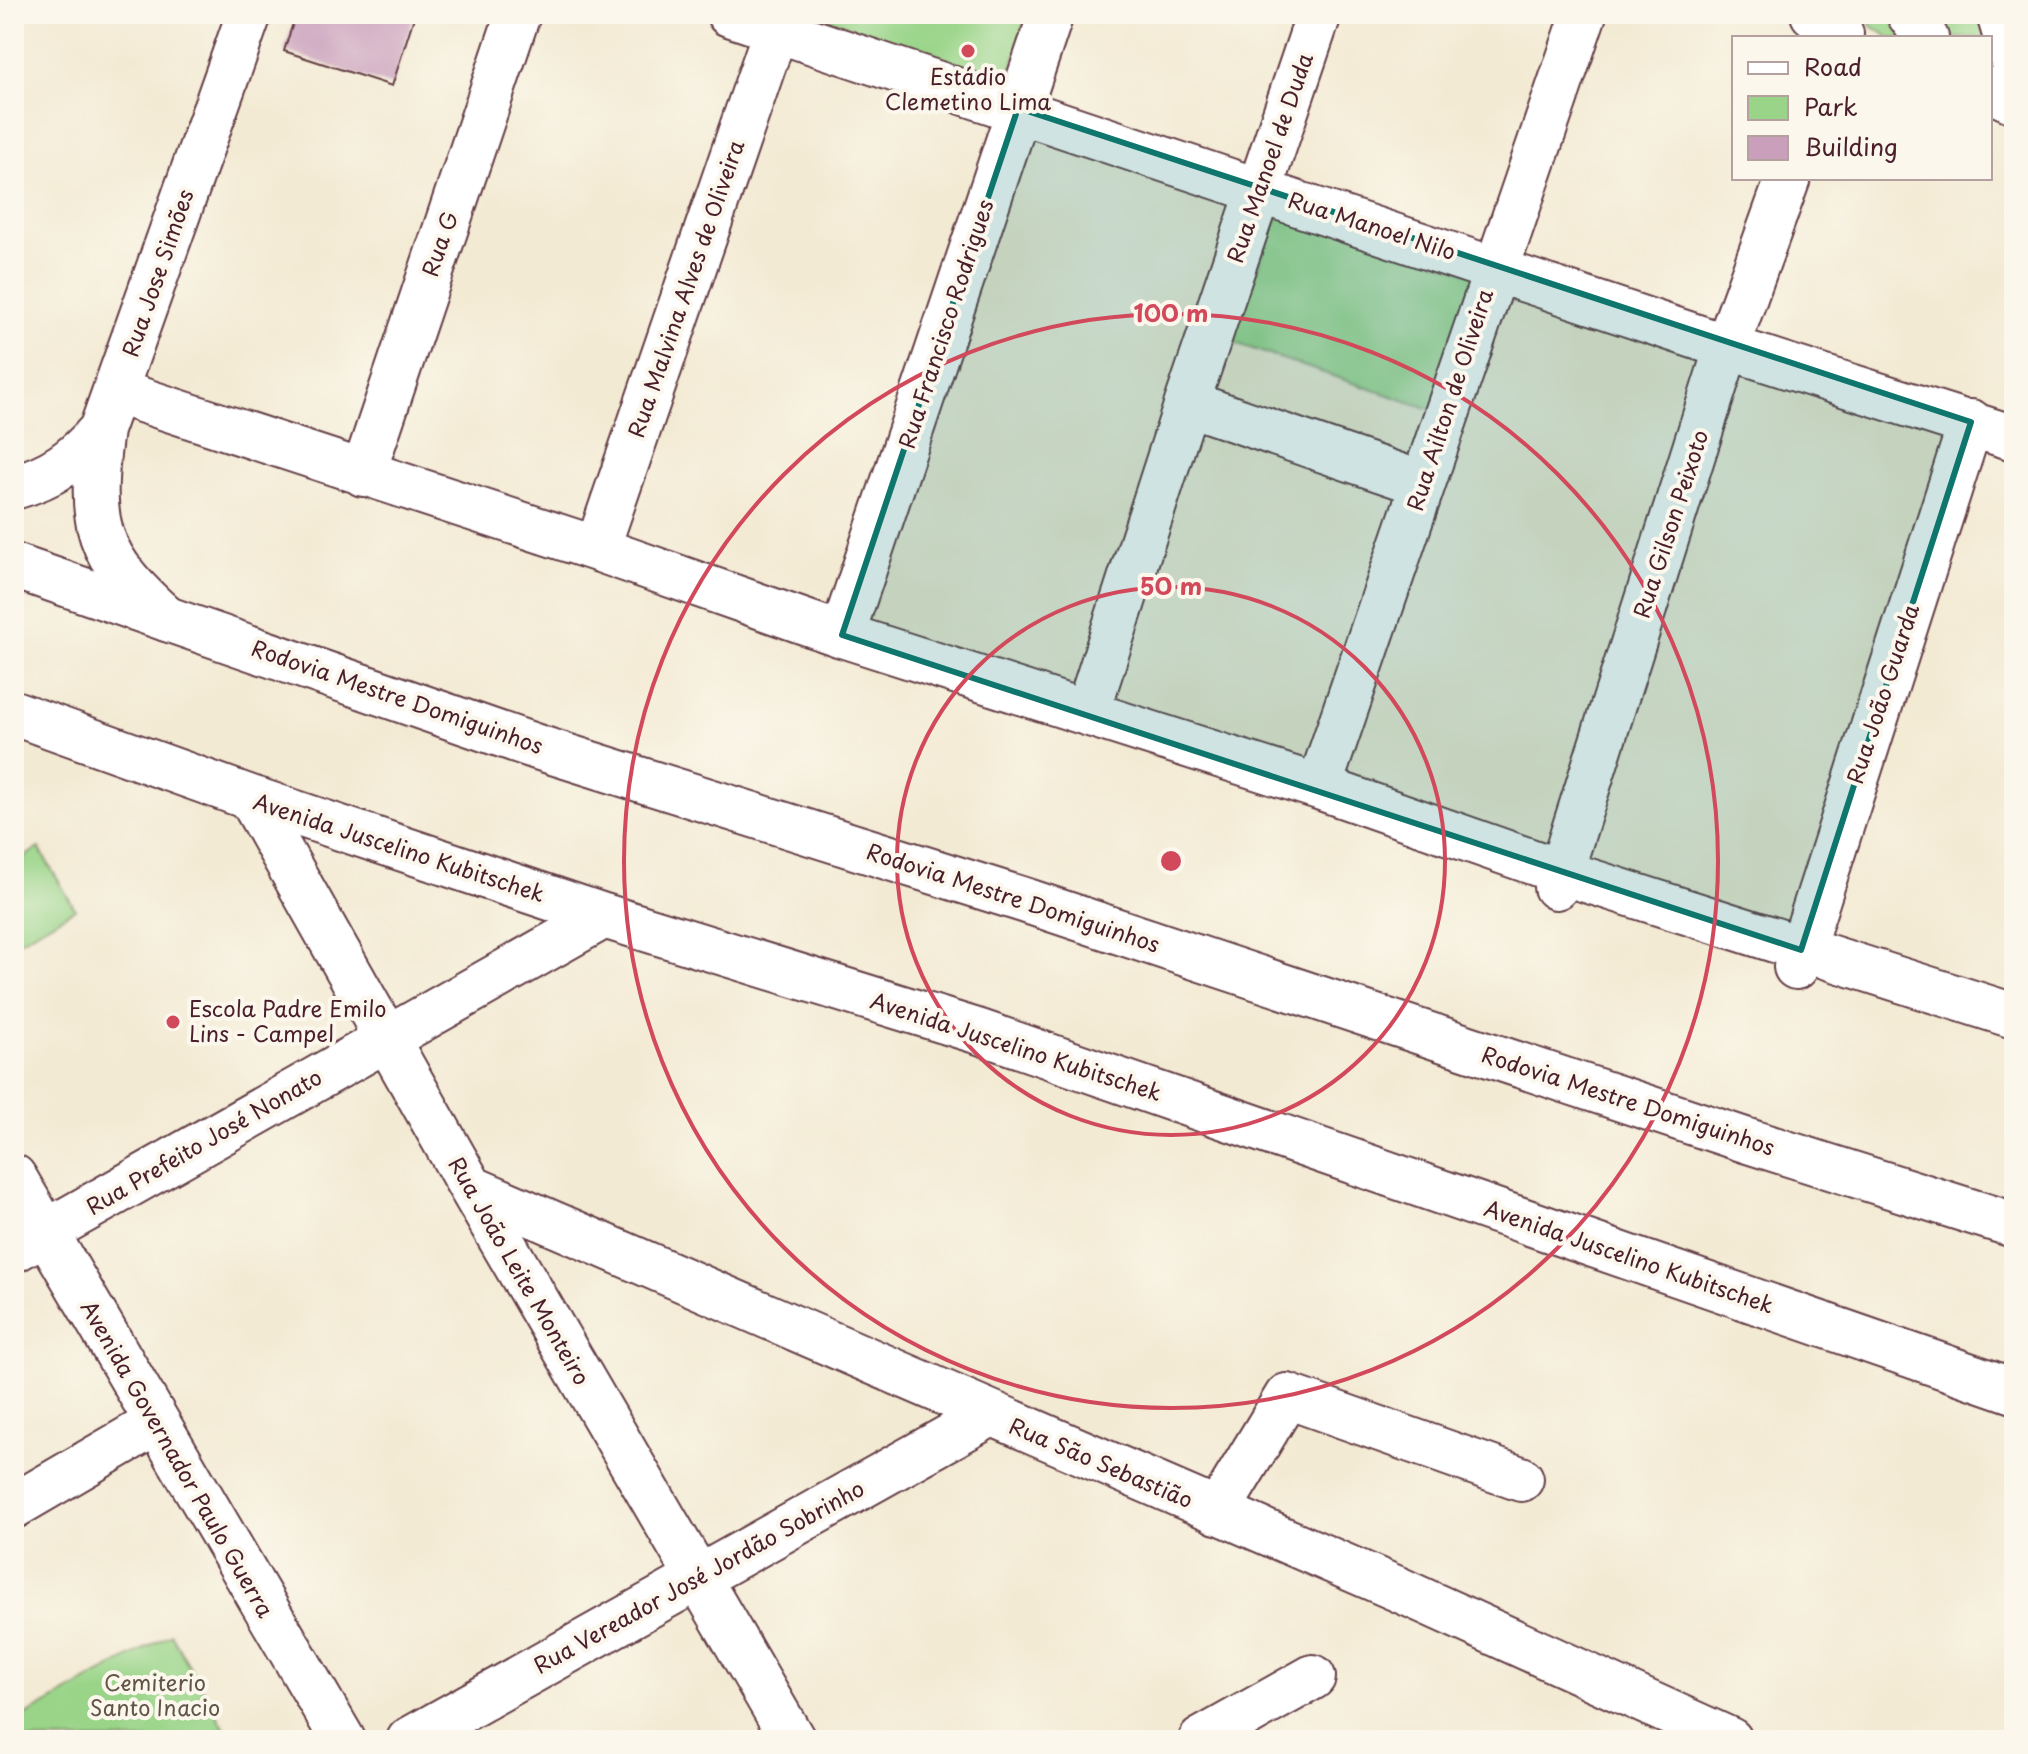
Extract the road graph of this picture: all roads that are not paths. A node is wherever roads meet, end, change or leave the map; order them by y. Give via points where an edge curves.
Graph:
1 (249, 14) edge
2 (518, 14) edge
3 (729, 14) edge
4 (1051, 14) edge
5 (1319, 14) edge
6 (1584, 14) edge
7 (1909, 14) edge
8 (1999, 14) edge
9 (776, 29) junction
10 (1925, 36) edge
11 (2014, 66) edge
12 (1992, 91) edge
13 (2014, 101) edge
14 (1018, 108) junction
15 (1787, 180) edge
16 (1259, 188) junction
17 (1494, 267) junction
18 (1727, 347) junction
19 (1187, 403) junction
20 (109, 411) junction
21 (1971, 422) junction
22 (2014, 438) edge
23 (363, 474) junction
24 (1423, 484) junction
25 (14, 487) edge
26 (597, 549) junction
27 (14, 566) edge
28 (167, 619) junction
29 (842, 635) junction
30 (14, 713) edge
31 (1087, 713) junction
32 (1319, 787) junction
33 (251, 798) junction
34 (1559, 879) junction
35 (604, 916) junction
36 (1799, 959) junction
37 (2014, 1016) edge
38 (385, 1039) junction
39 (14, 1177) edge
40 (471, 1188) junction
41 (2014, 1225) edge
42 (29, 1242) edge
43 (2014, 1391) edge
44 (989, 1415) junction
45 (156, 1423) junction
46 (1521, 1479) dead end
47 (14, 1506) edge
48 (1217, 1512) junction
49 (696, 1577) junction
50 (1313, 1677) dead end
51 (1211, 1737) edge
52 (343, 1740) edge
53 (409, 1740) edge
54 (793, 1740) edge
55 (1730, 1740) edge

1 - 20 street, Rua Jose Simões
2 - 23 street, Rua G
3 - 9 street, Rua Manoel Nilo
4 - 14 street, Rua Francisco Rodrigues
5 - 16 street, Rua Manoel de Duda
6 - 17 street, Rua Ailton de Oliveira
7 - 10 street
8 - 11 street
9 - 14 street, Rua Manoel Nilo
9 - 26 street, Rua Malvina Alves de Oliveira
12 - 13 street
14 - 16 street, Rua Manoel Nilo
14 - 29 street, Rua Francisco Rodrigues
15 - 18 street, Rua Gilson Peixoto
16 - 17 street, Rua Manoel Nilo
16 - 19 street, Rua Manoel de Duda
17 - 18 street, Rua Manoel Nilo
17 - 24 street, Rua Ailton de Oliveira
18 - 21 street, Rua Manoel Nilo
18 - 34 street, Rua Gilson Peixoto
19 - 24 street
19 - 31 street, Rua Manoel de Duda
20 - 23 street
20 - 25 street, Rua Jose Simões via 64,467
20 - 28 street via 96,471 100,536 135,590
21 - 22 street, Rua Manoel Nilo
21 - 36 street, Rua João Guarda
23 - 26 street
24 - 32 street, Rua Ailton de Oliveira
26 - 29 street
27 - 28 street, Rodovia Mestre Domiguinhos
28 - 41 street, Rodovia Mestre Domiguinhos via 537,747 1024,900
29 - 31 street
30 - 33 street, Avenida Juscelino Kubitschek
31 - 32 street
32 - 34 street
33 - 35 street, Avenida Juscelino Kubitschek
33 - 38 street, Rua João Leite Monteiro
34 - 36 street
35 - 38 street, Rua Prefeito José Nonato
35 - 43 street, Avenida Juscelino Kubitschek via 980,1032
36 - 37 street
38 - 40 street, Rua João Leite Monteiro
38 - 42 street, Rua Prefeito José Nonato
39 - 42 street, Avenida Governador Paulo Guerra
40 - 44 street, Rua São Sebastião
40 - 49 street, Rua João Leite Monteiro
42 - 45 street, Avenida Governador Paulo Guerra
44 - 48 street, Rua São Sebastião
44 - 49 street, Rua Vereador José Jordão Sobrinho
45 - 47 street
45 - 52 street, Avenida Governador Paulo Guerra
46 - 48 street via 1287,1396
48 - 55 street, Rua São Sebastião
49 - 53 street, Rua Vereador José Jordão Sobrinho
49 - 54 street, Rua João Leite Monteiro
50 - 51 street

